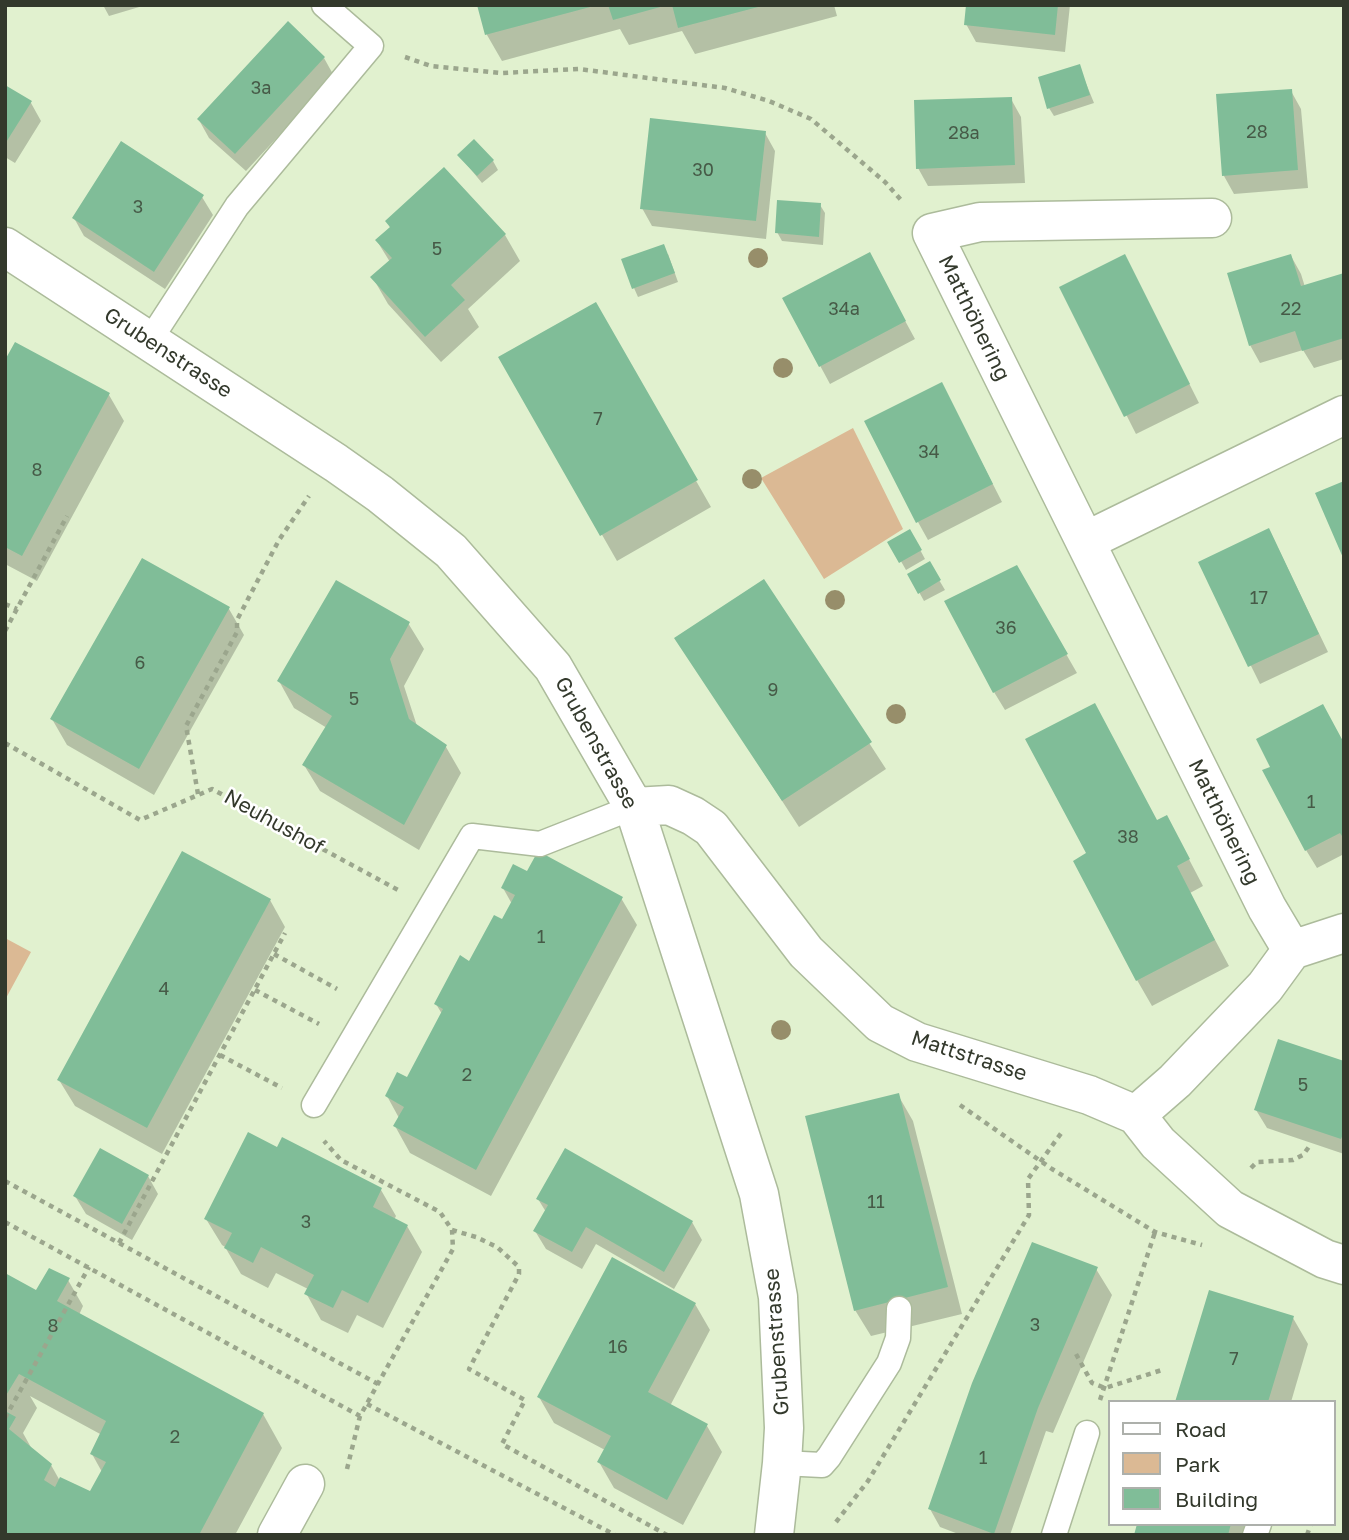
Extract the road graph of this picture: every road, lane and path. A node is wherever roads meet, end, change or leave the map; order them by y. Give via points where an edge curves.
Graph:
1 (324, 5) edge
2 (371, 46) junction
3 (1212, 218) dead end
4 (932, 233) junction
5 (5, 247) edge
6 (150, 340) junction
7 (1344, 415) edge
8 (310, 495) dead end
9 (67, 516) dead end
10 (1086, 541) junction
11 (5, 604) edge
12 (17, 609) junction
13 (5, 631) edge
14 (5, 743) edge
15 (198, 794) junction
16 (634, 807) junction
17 (429, 908) junction
18 (285, 933) dead end
19 (1344, 933) edge
20 (1292, 950) junction
21 (274, 954) junction
22 (255, 990) junction
23 (371, 1007) junction
24 (351, 1042) junction
25 (220, 1055) junction
26 (950, 1097) dead end
27 (314, 1105) junction
28 (1136, 1115) junction
29 (1040, 1161) junction
30 (5, 1181) edge
31 (5, 1222) edge
32 (452, 1230) junction
33 (1155, 1232) junction
34 (119, 1243) junction
35 (1203, 1246) dead end
36 (1344, 1265) edge
37 (89, 1268) junction
38 (899, 1309) dead end
39 (1076, 1354) dead end
40 (1165, 1369) dead end
41 (378, 1384) junction
42 (1105, 1388) junction
43 (367, 1404) junction
44 (5, 1419) edge
45 (1087, 1433) joint
46 (782, 1463) junction
47 (304, 1484) dead end
48 (836, 1522) dead end
49 (277, 1535) edge
50 (615, 1535) edge
51 (667, 1535) edge
52 (774, 1535) edge
53 (1054, 1535) edge

1 - 2 lane
2 - 4 path via 431,66 501,73 579,69 725,88 769,101 811,119 885,182
2 - 6 lane via 237,206
3 - 4 street, Matthöhering via 980,222
4 - 10 street, Matthöhering
5 - 6 street, Grubenstrasse
6 - 16 street, Grubenstrasse via 336,463 451,551 553,667
7 - 10 street
8 - 15 path via 279,540 237,620 237,632 186,726
9 - 12 path
10 - 20 street, Matthöhering
11 - 12 path
12 - 13 path
14 - 15 path, Neuhushof via 140,820
15 - 17 path, Neuhushof via 212,789
16 - 17 lane via 540,844 472,836
16 - 28 street, Mattstrasse via 669,805 711,828 806,952 880,1023 917,1042 1089,1095
16 - 46 street, Grubenstrasse via 759,1194 778,1297
17 - 23 lane
18 - 21 path
19 - 20 street
20 - 28 street via 1265,987
21 - 22 path
21 - 23 path
22 - 24 path
22 - 25 path
23 - 24 lane
24 - 27 lane
25 - 27 path
25 - 34 path
26 - 29 path
27 - 32 path via 318,1134 341,1160 440,1212
28 - 36 street, Mattstrasse via 1158,1143 1230,1209
29 - 33 path
29 - 48 path via 1028,1180 1029,1215 868,1481
30 - 34 path
31 - 37 path
32 - 41 path via 453,1249
32 - 51 path via 497,1247 519,1267 469,1369 524,1400 502,1444
33 - 35 path
33 - 42 path
34 - 41 path
37 - 43 path via 360,1416
37 - 44 path
38 - 46 lane via 898,1338 889,1363 829,1458 822,1465
39 - 42 path via 1092,1383
40 - 42 path
41 - 43 path
42 - 45 path
43 - 50 path
45 - 53 lane
46 - 52 street, Grubenstrasse
47 - 49 street

